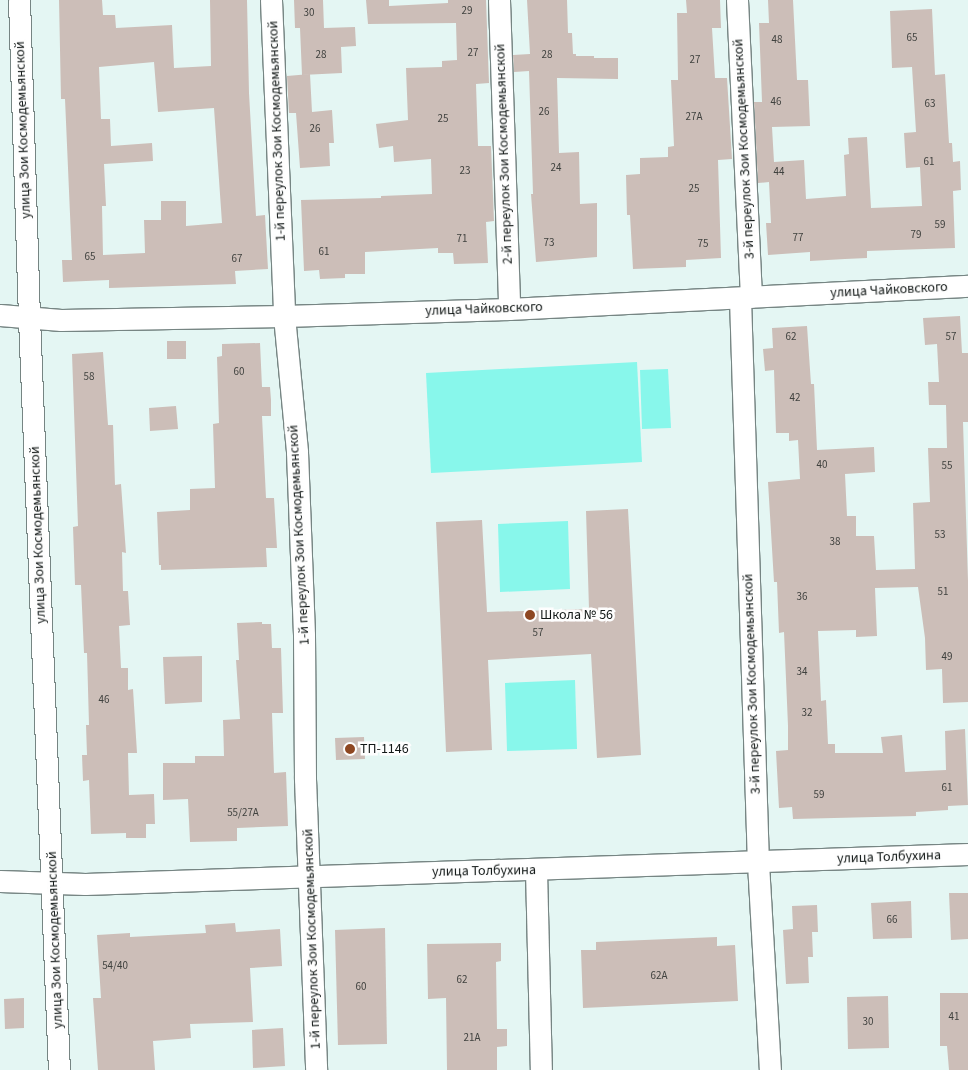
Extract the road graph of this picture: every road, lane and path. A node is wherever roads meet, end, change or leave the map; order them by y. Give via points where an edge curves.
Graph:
1 (19, 0) edge
2 (271, 0) edge
3 (499, 0) edge
4 (737, 0) edge
5 (968, 286) edge
6 (745, 298) junction
7 (509, 308) junction
8 (0, 315) edge
9 (284, 316) junction
10 (29, 318) junction
11 (968, 854) edge
12 (758, 863) junction
13 (536, 870) junction
14 (309, 876) junction
15 (0, 881) edge
16 (52, 885) junction
17 (59, 1070) edge
18 (316, 1070) edge
19 (541, 1070) edge
20 (770, 1070) edge

1 - 10 street, улица Зои Космодемьянской
2 - 9 street, 1-й переулок Зои Космодемьянской
3 - 7 street, 2-й переулок Зои Космодемьянской
4 - 6 street, 3-й переулок Зои Космодемьянской
5 - 6 street, улица Чайковского
6 - 7 street, улица Чайковского
6 - 12 street, 3-й переулок Зои Космодемьянской
7 - 9 street, улица Чайковского
8 - 10 street, улица Чайковского
9 - 10 street, улица Чайковского
9 - 14 street, 1-й переулок Зои Космодемьянской via 297,452
10 - 16 street, улица Зои Космодемьянской
11 - 12 street, улица Толбухина
12 - 13 street, улица Толбухина
12 - 20 street, 3-й переулок Зои Космодемьянской
13 - 14 street, улица Толбухина
13 - 19 street
14 - 16 street, улица Толбухина
14 - 18 street, 1-й переулок Зои Космодемьянской
15 - 16 street, улица Толбухина
16 - 17 street, улица Зои Космодемьянской

